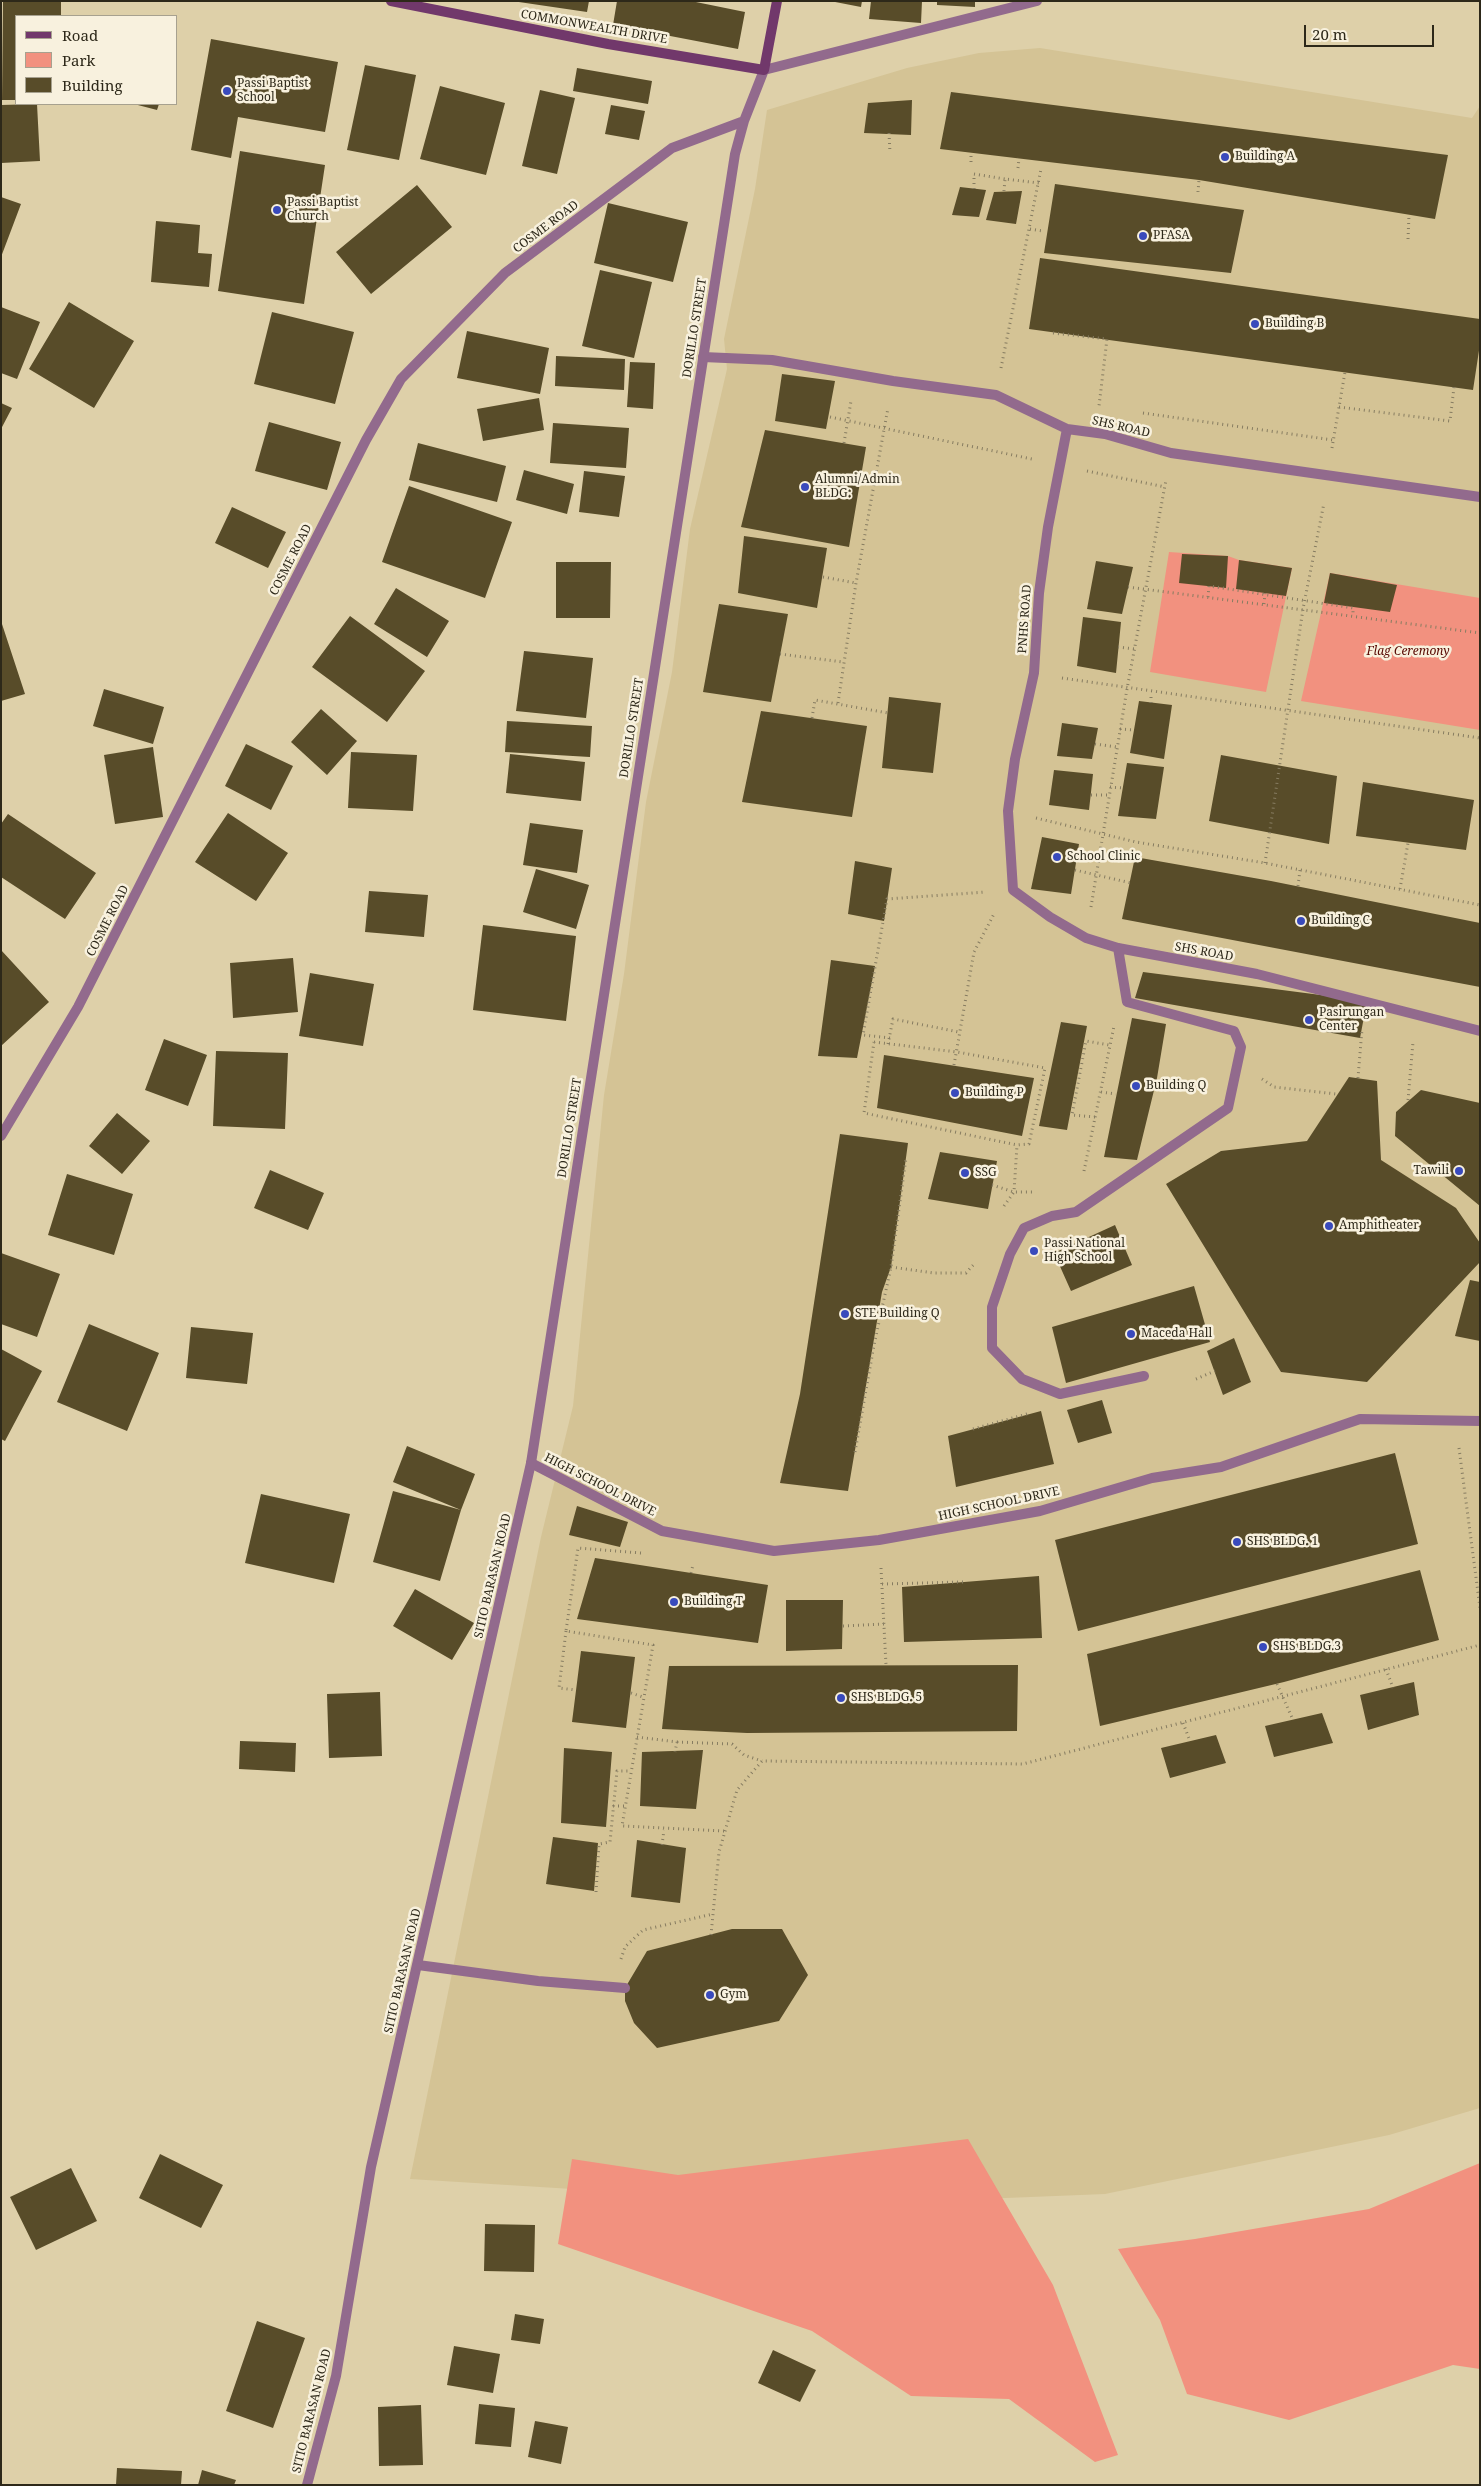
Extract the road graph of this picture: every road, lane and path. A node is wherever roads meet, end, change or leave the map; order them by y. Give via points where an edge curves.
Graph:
1 (390, 1) edge
2 (777, 1) edge
3 (1038, 1) edge
4 (764, 70) junction
5 (744, 121) junction
6 (889, 133) dead end
7 (890, 153) dead end
8 (972, 153) dead end
9 (1019, 158) dead end
10 (971, 162) dead end
11 (1018, 168) dead end
12 (1040, 170) dead end
13 (1005, 179) junction
14 (1199, 180) dead end
15 (1039, 183) junction
16 (974, 189) dead end
17 (1004, 191) dead end
18 (1198, 192) dead end
19 (1409, 215) dead end
20 (1030, 229) junction
21 (1043, 231) dead end
22 (1408, 239) dead end
23 (1053, 333) dead end
24 (703, 357) junction
25 (1345, 372) dead end
26 (893, 381) junction
27 (1454, 388) dead end
28 (996, 395) junction
29 (1094, 406) dead end
30 (1099, 407) junction
31 (1339, 407) junction
32 (1108, 408) dead end
33 (1136, 412) dead end
34 (830, 417) dead end
35 (849, 421) junction
36 (884, 428) junction
37 (1067, 429) junction
38 (844, 442) dead end
39 (1171, 453) junction
40 (1060, 465) junction
41 (1329, 476) junction
42 (1165, 487) junction
43 (1480, 497) edge
44 (823, 577) dead end
45 (856, 583) junction
46 (1128, 587) dead end
47 (1146, 589) junction
48 (1265, 593) junction
49 (1208, 597) junction
50 (1264, 604) junction
51 (1304, 610) junction
52 (1353, 616) junction
53 (1480, 633) edge
54 (1118, 647) dead end
55 (1135, 649) junction
56 (780, 654) dead end
57 (843, 662) junction
58 (1034, 673) junction
59 (1127, 689) junction
60 (1152, 693) junction
61 (838, 703) junction
62 (1150, 703) dead end
63 (1287, 712) junction
64 (888, 713) dead end
65 (812, 718) dead end
66 (1120, 729) junction
67 (1134, 730) dead end
68 (1480, 738) edge
69 (1095, 744) dead end
70 (1117, 747) junction
71 (1110, 788) junction
72 (1123, 788) dead end
73 (1091, 795) dead end
74 (1109, 796) junction
75 (1008, 811) junction
76 (1103, 835) junction
77 (1408, 843) dead end
78 (1265, 863) junction
79 (1075, 870) dead end
80 (1300, 870) junction
81 (1096, 876) junction
82 (1131, 883) dead end
83 (1298, 886) dead end
84 (1400, 889) junction
85 (1013, 890) junction
86 (1480, 905) edge
87 (1086, 938) junction
88 (1118, 948) junction
89 (1367, 1001) junction
90 (1115, 1020) dead end
91 (1480, 1031) edge
92 (959, 1032) junction
93 (890, 1038) junction
94 (1422, 1041) dead end
95 (888, 1044) junction
96 (1109, 1045) junction
97 (957, 1052) junction
98 (1237, 1056) junction
99 (954, 1065) dead end
100 (1358, 1078) dead end
101 (1101, 1092) junction
102 (1116, 1094) dead end
103 (1336, 1094) dead end
104 (1408, 1100) dead end
105 (1095, 1116) junction
106 (1, 1136) edge
107 (1017, 1145) junction
108 (906, 1158) dead end
109 (1076, 1212) junction
110 (998, 1214) dead end
111 (977, 1261) dead end
112 (891, 1267) junction
113 (1215, 1371) dead end
114 (1144, 1376) dead end
115 (1196, 1379) dead end
116 (1028, 1404) dead end
117 (1455, 1420) junction
118 (1480, 1421) edge
119 (973, 1429) dead end
120 (855, 1452) dead end
121 (531, 1463) junction
122 (879, 1540) junction
123 (578, 1548) dead end
124 (963, 1582) dead end
125 (882, 1584) junction
126 (1480, 1608) edge
127 (884, 1624) junction
128 (843, 1626) dead end
129 (566, 1631) junction
130 (1480, 1645) edge
131 (886, 1665) dead end
132 (1386, 1670) junction
133 (1278, 1684) dead end
134 (1393, 1688) dead end
135 (576, 1690) dead end
136 (631, 1693) dead end
137 (1283, 1696) junction
138 (643, 1697) junction
139 (1293, 1720) dead end
140 (1183, 1722) junction
141 (637, 1737) junction
142 (1190, 1741) dead end
143 (677, 1742) junction
144 (675, 1752) dead end
145 (762, 1761) junction
146 (631, 1771) junction
147 (613, 1806) junction
148 (625, 1806) junction
149 (664, 1830) junction
150 (725, 1831) junction
151 (662, 1845) dead end
152 (596, 1892) dead end
153 (713, 1914) junction
154 (711, 1935) dead end
155 (418, 1965) junction
156 (611, 1988) junction
157 (624, 1988) dead end
158 (307, 2485) edge

1 - 4 street, COMMONWEALTH DRIVE via 608,44
2 - 4 street, DORILLO STREET
3 - 4 street
4 - 5 street, DORILLO STREET
5 - 24 street, DORILLO STREET via 735,154
5 - 106 street, COSME ROAD via 672,148 505,273 401,379 366,440 78,1007
6 - 7 path
8 - 10 path
9 - 11 path
12 - 15 path
13 - 15 path
13 - 16 path via 974,174
13 - 17 path
14 - 18 path
15 - 20 path
19 - 22 path
20 - 21 path
20 - 28 path
23 - 30 path via 1106,340
24 - 26 street, SHS ROAD via 772,360
24 - 121 street, DORILLO STREET
25 - 31 path
26 - 28 street, SHS ROAD
26 - 36 path
27 - 31 path via 1450,421
28 - 37 street, SHS ROAD
29 - 30 path
30 - 32 path
31 - 33 path via 1333,440
34 - 35 path
35 - 36 path
35 - 38 path
36 - 40 path
36 - 45 path
37 - 39 street, SHS ROAD via 1105,434
37 - 40 street, PNHS ROAD
39 - 41 street, SHS ROAD
39 - 42 path
40 - 42 path
40 - 58 street, PNHS ROAD via 1039,593
41 - 43 street, SHS ROAD
41 - 51 path
42 - 47 path
44 - 45 path
45 - 57 path
46 - 47 path
47 - 49 path
47 - 55 path
48 - 49 path via 1209,586
48 - 50 path
48 - 52 path via 1353,608
49 - 50 path
50 - 51 path
51 - 52 path
51 - 63 path
52 - 53 path
54 - 55 path
55 - 59 path
56 - 57 path
57 - 61 path
58 - 59 path
58 - 75 street, PNHS ROAD via 1015,759
59 - 60 path
59 - 66 path
60 - 62 path
60 - 63 path
61 - 64 path
61 - 65 path via 815,700
63 - 68 path
63 - 78 path
66 - 67 path
66 - 70 path
69 - 70 path
70 - 71 path
71 - 72 path
71 - 74 path
73 - 74 path
74 - 76 path
75 - 76 path
75 - 85 street
76 - 78 path
76 - 81 path
77 - 84 path
78 - 80 path
79 - 81 path
80 - 83 path
80 - 84 path
81 - 82 path
81 - 87 path
84 - 86 path
85 - 87 street, SHS ROAD
85 - 92 path via 990,919 974,952
85 - 93 path via 887,899 863,1035
87 - 88 street, SHS ROAD
88 - 89 street, SHS ROAD via 1257,974
88 - 98 street via 1127,1002 1234,1031 1241,1047
89 - 91 street, SHS ROAD
89 - 100 path via 1360,1037
90 - 96 path
92 - 93 path via 893,1019
92 - 97 path
93 - 95 path
94 - 104 path via 1413,1040
95 - 97 path
95 - 107 path via 874,1042 864,1113
96 - 101 path
96 - 105 path via 1086,1042 1072,1115
97 - 99 path
97 - 107 path via 1045,1068 1029,1144
98 - 103 path via 1274,1087
98 - 109 street via 1228,1108
101 - 102 path
101 - 105 path
105 - 109 path
107 - 110 path via 1014,1192
108 - 112 path
109 - 114 street via 1052,1216 1024,1228 1010,1254 992,1307 992,1348 1022,1379 1060,1394
111 - 112 path via 966,1273
112 - 120 path
113 - 115 path
116 - 119 path via 1027,1414
117 - 118 street, HIGH SCHOOL DRIVE
117 - 122 street, HIGH SCHOOL DRIVE via 1360,1419 1221,1467 1152,1478 1040,1511
117 - 126 path
121 - 122 street, HIGH SCHOOL DRIVE via 662,1531 774,1551
121 - 155 street, SITIO BARASAN ROAD
122 - 125 path
123 - 129 path
124 - 125 path
125 - 127 path
127 - 128 path
127 - 131 path
129 - 135 path via 559,1688
129 - 138 path via 653,1645
130 - 132 path
132 - 134 path
132 - 137 path
133 - 137 path
136 - 138 path
137 - 139 path
137 - 140 path
138 - 141 path
140 - 142 path
140 - 145 path via 1023,1764
141 - 143 path
141 - 146 path
143 - 144 path
143 - 145 path via 732,1744 744,1755
145 - 150 path via 736,1790
146 - 147 path via 617,1771
146 - 148 path
147 - 148 path
147 - 152 path via 610,1842 600,1844
148 - 149 path via 622,1826
149 - 150 path
149 - 151 path
150 - 153 path via 719,1852
153 - 154 path
153 - 156 path via 643,1930 625,1946
155 - 156 street
155 - 158 street, SITIO BARASAN ROAD via 372,2167 336,2376
156 - 157 street

